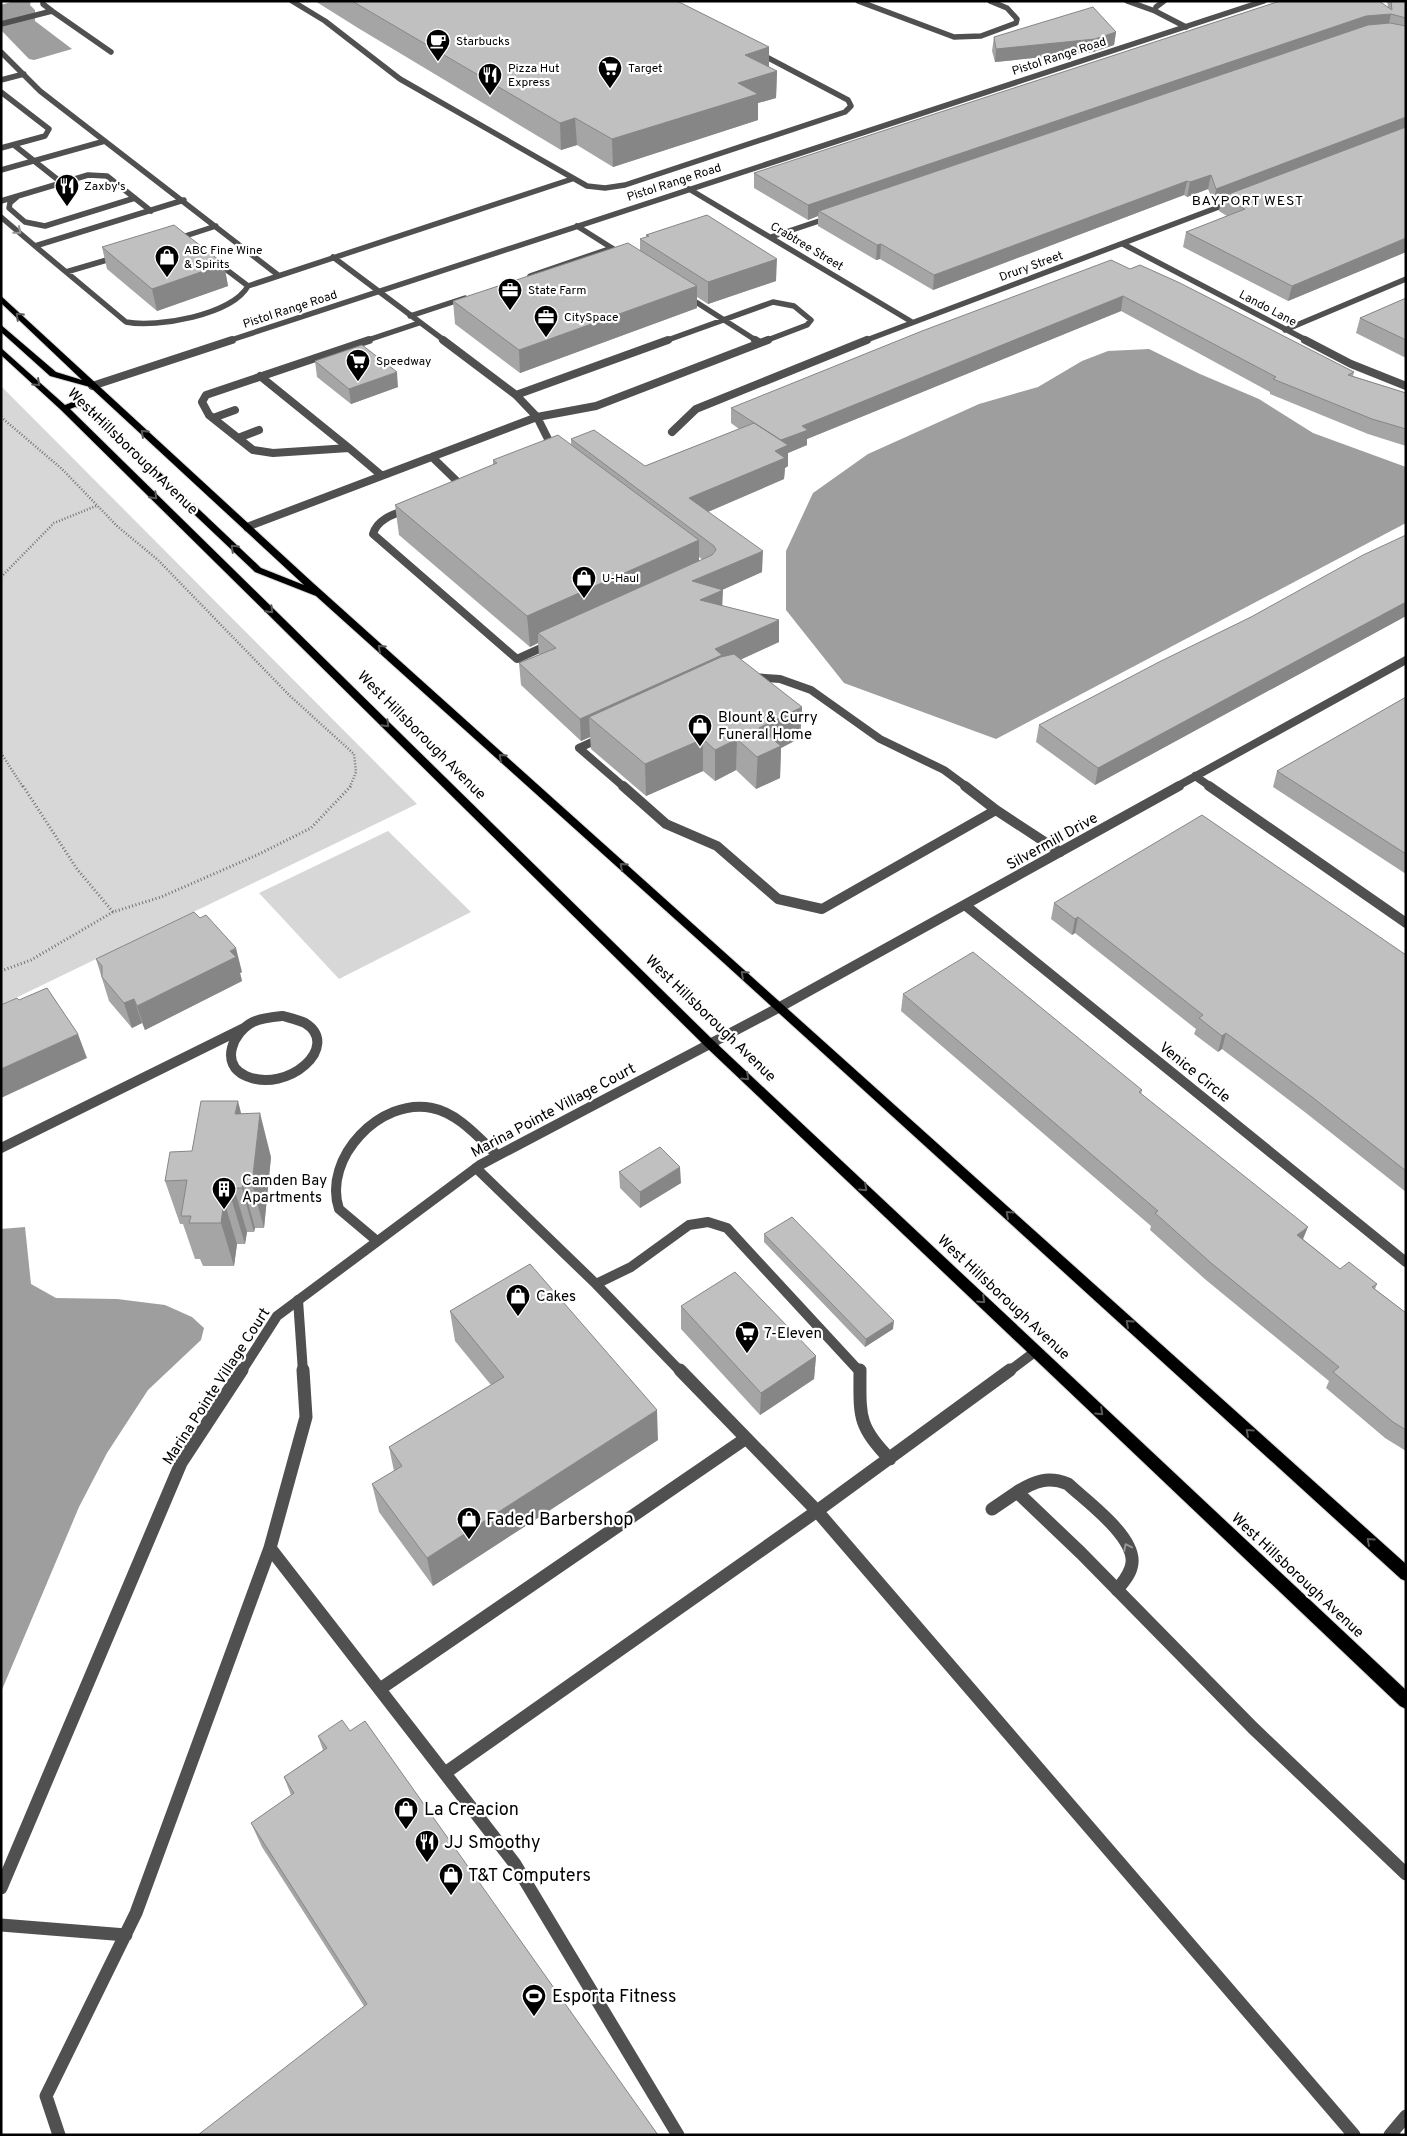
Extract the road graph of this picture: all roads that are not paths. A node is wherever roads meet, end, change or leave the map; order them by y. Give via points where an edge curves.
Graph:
1 (43, 1) edge
2 (292, 1) edge
3 (858, 1) edge
4 (990, 1) edge
5 (1127, 1) edge
6 (1164, 1) edge
7 (1264, 1) edge
8 (52, 11) junction
9 (1155, 11) junction
10 (1, 24) edge
11 (1186, 27) junction
12 (751, 49) edge
13 (1, 52) edge
14 (111, 52) dead end
15 (24, 74) junction
16 (1, 80) edge
17 (1, 92) edge
18 (105, 141) junction
19 (14, 145) junction
20 (1, 148) edge
21 (35, 161) junction
22 (1, 170) edge
23 (572, 179) junction
24 (62, 183) junction
25 (689, 190) junction
26 (17, 196) junction
27 (135, 198) junction
28 (1242, 198) edge
29 (184, 200) junction
30 (1, 202) edge
31 (151, 210) junction
32 (837, 215) edge
33 (1, 217) edge
34 (216, 226) junction
35 (577, 226) junction
36 (182, 237) junction
37 (771, 237) junction
38 (164, 242) edge
39 (190, 242) edge
40 (1123, 244) junction
41 (35, 246) junction
42 (612, 248) junction
43 (128, 253) edge
44 (333, 257) junction
45 (211, 258) edge
46 (628, 258) edge
47 (66, 272) junction
48 (278, 275) junction
49 (520, 279) edge
50 (1406, 280) edge
51 (248, 286) junction
52 (676, 289) edge
53 (378, 292) junction
54 (474, 295) edge
55 (1, 298) edge
56 (410, 316) junction
57 (724, 320) junction
58 (912, 322) junction
59 (419, 323) junction
60 (1, 327) edge
61 (1286, 330) junction
62 (760, 342) junction
63 (1, 350) edge
64 (260, 376) junction
65 (92, 386) junction
66 (1406, 386) edge
67 (282, 394) junction
68 (516, 395) junction
69 (270, 398) dead end
70 (64, 408) junction
71 (235, 410) dead end
72 (305, 412) junction
73 (294, 417) dead end
74 (537, 417) junction
75 (213, 418) junction
76 (258, 430) dead end
77 (672, 432) dead end
78 (238, 438) junction
79 (349, 448) junction
80 (432, 457) junction
81 (547, 458) edge
82 (381, 475) junction
83 (474, 485) edge
84 (465, 489) junction
85 (457, 492) edge
86 (414, 507) edge
87 (247, 527) junction
88 (322, 595) junction
89 (561, 639) edge
90 (1406, 660) edge
91 (738, 678) edge
92 (614, 732) edge
93 (1195, 776) junction
94 (996, 810) junction
95 (1060, 852) junction
96 (965, 905) junction
97 (1406, 923) edge
98 (780, 1007) junction
99 (244, 1028) junction
100 (710, 1044) junction
101 (1, 1148) edge
102 (497, 1156) junction
103 (476, 1168) junction
104 (377, 1241) junction
105 (1406, 1262) edge
106 (596, 1284) junction
107 (298, 1300) junction
108 (1036, 1351) junction
109 (746, 1439) junction
110 (890, 1459) junction
111 (1018, 1492) junction
112 (992, 1509) dead end
113 (817, 1511) junction
114 (270, 1548) junction
115 (1406, 1574) edge
116 (1117, 1590) junction
117 (380, 1689) junction
118 (1406, 1701) edge
119 (446, 1774) junction
120 (1406, 1874) edge
121 (1, 1888) edge
122 (1, 1925) edge
123 (126, 1935) junction
124 (1406, 2116) edge
125 (59, 2135) edge
126 (678, 2135) edge
127 (1354, 2135) edge
128 (1390, 2135) edge

1 - 8 street
2 - 23 street via 325,21 400,79
3 - 4 street via 954,37 981,36 1016,24 1017,19 1007,8
5 - 9 street
6 - 9 street
7 - 11 street, Pistol Range Road
8 - 10 street
8 - 14 street
9 - 11 street
11 - 25 street, Pistol Range Road
12 - 23 street via 848,100 850,106 845,112 625,185 587,186
13 - 15 street
15 - 16 street
15 - 18 street via 40,91
17 - 19 street via 49,129 45,136
18 - 21 street
18 - 29 street
19 - 20 street
19 - 21 street
21 - 22 street
21 - 24 street
23 - 44 street
24 - 26 street
24 - 27 street via 88,175 107,176
25 - 35 street, Pistol Range Road
25 - 37 street, Crabtree Street
26 - 27 street via 9,208 24,223 45,226
26 - 30 street
27 - 31 street
28 - 40 street, Drury Street
29 - 31 street
29 - 34 street
31 - 41 street
32 - 37 street
33 -> 41 street
34 - 36 street
34 - 48 street
35 - 42 street
35 - 53 street, Pistol Range Road
36 - 38 street
36 - 39 street
37 - 58 street, Crabtree Street
40 - 58 street, Drury Street
40 - 61 street, Lando Lane
41 - 47 street
42 - 46 street
42 - 49 street
43 - 47 street
44 - 48 street
44 - 53 street
45 - 51 street
47 - 51 street via 126,322 142,326 161,325 233,302 243,295
48 - 51 street
50 - 61 street
52 - 57 street
53 - 56 street
53 - 65 street, Pistol Range Road
54 - 56 street
65 -> 55 main road, West Hillsborough Avenue
56 - 59 street
57 - 62 street
57 - 62 street via 773,302 782,302 808,315 811,320
57 - 68 street
58 - 77 street, Drury Street via 696,409
59 - 64 street
59 - 68 street
60 - 65 main road via 53,374
61 - 66 street, Lando Lane via 1351,364
62 - 74 street via 596,406
63 -> 70 main road, West Hillsborough Avenue
64 - 67 street
64 - 75 street via 206,395 202,402
87 -> 65 main road, West Hillsborough Avenue
67 - 69 street
67 - 72 street
68 - 74 street
88 -> 70 main road via 258,570 86,407 75,404
70 -> 100 main road, West Hillsborough Avenue
71 - 75 street
72 - 73 street
72 - 79 street
74 - 80 street
74 - 81 street via 556,455
75 - 78 street
76 - 78 street
78 - 79 street via 253,450 273,453
79 - 82 street
80 - 82 street
80 - 84 street
82 - 87 street
83 - 84 street
84 - 85 street
86 - 89 street via 389,516 374,527 373,534 517,659
87 - 88 main road, West Hillsborough Avenue
98 -> 88 main road, West Hillsborough Avenue
90 - 93 street, Silvermill Drive
91 - 94 street via 780,679 811,690 880,739 944,770
92 - 94 street via 579,748 666,824 718,846 778,899 822,909
93 - 95 street, Silvermill Drive
93 - 97 street
94 - 95 street
95 - 96 street, Silvermill Drive
96 - 98 street, Silvermill Drive
96 - 105 street, Venice Circle
98 - 100 street, Silvermill Drive
115 -> 98 main road, West Hillsborough Avenue
99 - 99 street via 269,1017 296,1019 315,1032 318,1042 316,1053 300,1071 287,1078 257,1080 244,1076 234,1068 230,1058 235,1037
99 - 101 street
100 - 102 street, Marina Pointe Village Court
100 -> 108 main road, West Hillsborough Avenue
102 - 103 street, Marina Pointe Village Court
102 - 104 street via 457,1118 432,1107 411,1107 385,1115 360,1135 340,1162 333,1182 338,1208
103 - 104 street, Marina Pointe Village Court
103 - 106 street
104 - 107 street, Marina Pointe Village Court
106 - 109 street
106 - 110 street via 630,1267 690,1225 708,1222 727,1228 860,1370 860,1414 871,1440
107 - 114 street via 306,1417
107 - 121 street, Marina Pointe Village Court via 277,1316 181,1463
108 - 110 street
108 -> 118 main road, West Hillsborough Avenue
109 - 113 street
109 - 117 street
110 - 113 street
111 - 112 street
111 - 116 street
116 -> 111 street via 1131,1570 1132,1560 1129,1546 1120,1534 1068,1484 1059,1480 1036,1480
113 - 119 street
113 - 127 street
114 - 117 street
114 - 123 street
116 - 120 street via 1253,1728
117 - 119 street
119 - 126 street via 515,1864
122 - 123 street
123 - 125 street via 46,2096
124 - 128 street

